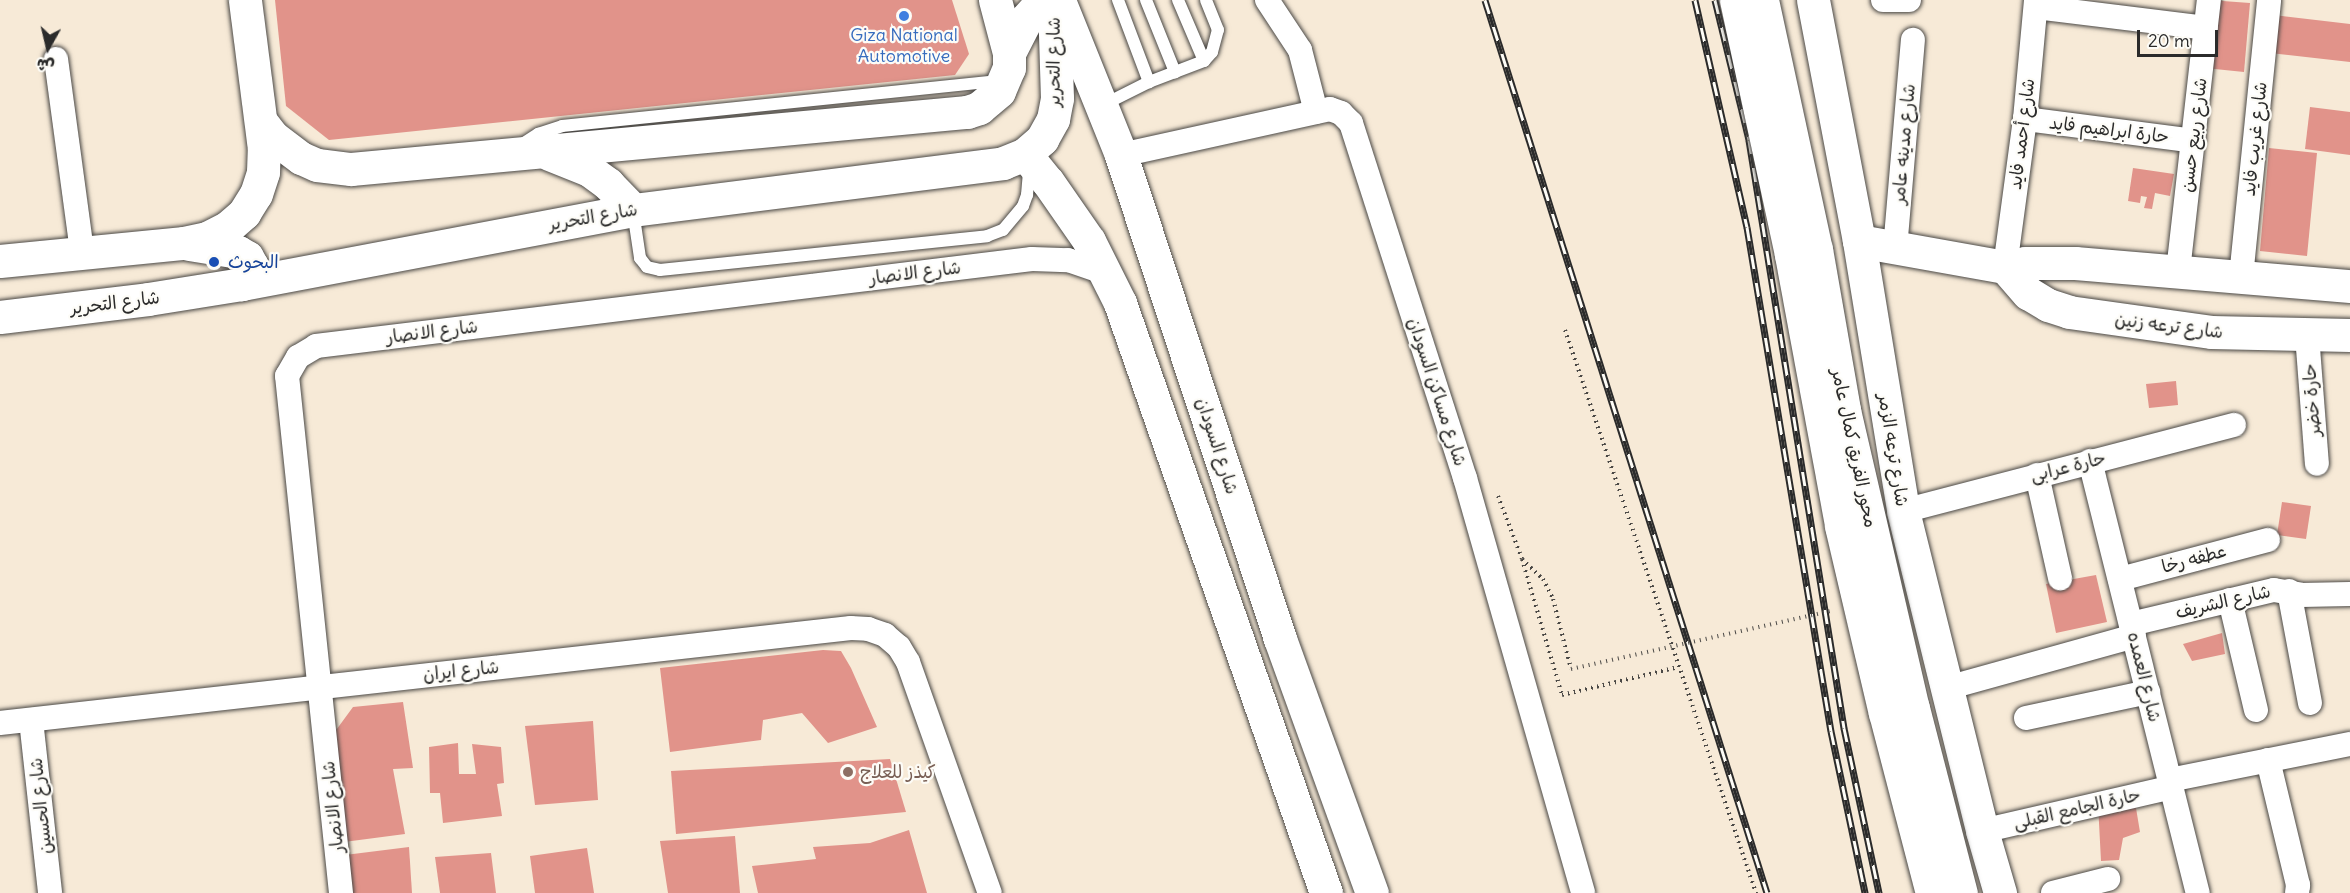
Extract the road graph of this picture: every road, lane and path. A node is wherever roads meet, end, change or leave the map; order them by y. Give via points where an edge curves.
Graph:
1 (245, 0) edge
2 (995, 0) edge
3 (1044, 0) edge
4 (1056, 0) edge
5 (1118, 0) edge
6 (1146, 0) edge
7 (1178, 0) edge
8 (1206, 0) edge
9 (1267, 0) edge
10 (1736, 0) edge
11 (1762, 0) edge
12 (1813, 0) edge
13 (1883, 0) edge
14 (1909, 0) edge
15 (2209, 0) edge
16 (2269, 0) edge
17 (2036, 4) edge
18 (2206, 28) junction
19 (1913, 40) dead end
20 (56, 59) dead end
21 (1204, 61) junction
22 (1007, 67) junction
23 (1175, 72) junction
24 (1149, 82) junction
25 (1103, 105) junction
26 (1316, 112) junction
27 (2025, 119) junction
28 (262, 123) junction
29 (673, 127) junction
30 (2194, 141) junction
31 (545, 152) junction
32 (513, 154) junction
33 (1025, 154) junction
34 (1121, 155) junction
35 (633, 210) junction
36 (1859, 241) junction
37 (184, 243) junction
38 (1895, 249) junction
39 (82, 252) junction
40 (0, 261) edge
41 (2005, 267) junction
42 (2178, 271) junction
43 (1106, 273) junction
44 (2241, 277) junction
45 (242, 284) junction
46 (2350, 286) edge
47 (0, 317) edge
48 (1565, 330) dead end
49 (2307, 335) junction
50 (2350, 335) edge
51 (2234, 425) dead end
52 (2090, 462) junction
53 (2317, 464) dead end
54 (2037, 475) junction
55 (1465, 478) junction
56 (1903, 511) junction
57 (2268, 540) dead end
58 (1522, 559) junction
59 (2060, 578) dead end
60 (2120, 579) junction
61 (2289, 591) junction
62 (2350, 594) edge
63 (2230, 600) junction
64 (1835, 610) dead end
65 (2133, 630) junction
66 (1679, 667) junction
67 (320, 687) junction
68 (1947, 688) junction
69 (2148, 692) junction
70 (2310, 703) dead end
71 (2256, 710) dead end
72 (2026, 718) dead end
73 (31, 720) junction
74 (0, 723) edge
75 (2350, 744) edge
76 (2268, 760) junction
77 (2171, 784) junction
78 (1982, 831) junction
79 (2108, 879) dead end
80 (50, 893) edge
81 (341, 893) edge
82 (990, 893) edge
83 (1326, 893) edge
84 (1372, 893) edge
85 (1583, 893) edge
86 (1756, 893) edge
87 (1932, 893) edge
88 (1961, 893) edge
89 (2000, 893) edge
90 (2053, 893) edge
91 (2198, 893) edge
92 (2297, 893) edge

1 - 28 main road
2 - 22 main road
3 - 22 main road via 1026,19
4 - 25 main road, شارع السودان
4 - 33 main road, شارع التحرير via 1057,98 1053,119 1042,139
5 - 24 lane
6 - 23 lane
7 - 21 lane
8 - 21 lane via 1218,30 1212,52
9 - 26 street via 1300,50
10 - 87 main road, محور الفريق كمال عامر, bridge via 1791,255 1841,526
11 - 88 main road, محور الفريق كمال عامر, bridge via 1816,249 1844,410 1913,708
12 - 36 main road, شارع ترعه الزمر
13 - 14 street
15 - 18 street, شارع ربيع حسن
16 - 44 street, شارع غريب فايد
17 - 18 street
17 - 27 street, شارع أحمد فايد
18 - 30 street, شارع ربيع حسن
19 - 38 street, شارع مدينه عامر
20 - 39 street
21 - 23 lane
22 - 29 main road via 990,101 967,112 824,112
23 - 24 lane
24 - 25 lane
25 - 34 main road, شارع السودان
26 - 34 street, شارع مساكن السودان
26 - 55 street, شارع مساكن السودان via 1330,109 1351,123
27 - 30 street, حارة ابراهيم فايد
27 - 41 street, شارع أحمد فايد
28 - 32 main road via 273,137 301,158 333,168
28 - 37 main road via 263,172 250,203 228,228
29 - 31 main road
29 - 32 lane via 556,128 538,134
30 - 42 street, شارع ربيع حسن
31 - 32 main road
31 - 35 main road via 589,170
33 - 35 main road, شارع التحرير via 983,166
33 - 35 lane via 1029,182 1023,206 1003,230 987,236 653,270 640,258
33 - 43 main road via 1070,211
34 - 84 main road, شارع السودان via 1280,639
35 - 45 main road, شارع التحرير
36 - 38 main road
36 - 56 main road, شارع ترعه الزمر
37 - 39 main road
37 - 45 main road via 247,256 252,266 250,277
38 - 41 main road
39 - 40 main road
41 - 42 main road via 2057,263
41 - 49 main road, شارع ترعه زنين via 2028,293 2069,312 2211,332
42 - 44 main road
43 - 67 street, شارع الانصار via 1068,260 1032,259 328,344 306,350 286,376
43 - 83 main road via 1120,303
44 - 46 main road
45 - 47 main road, شارع التحرير
48 - 66 path
49 - 50 main road, شارع ترعه زنين
49 - 53 street, حارة خضر
51 - 52 street, حارة عرابى
52 - 54 street, حارة عرابى
52 - 60 street, شارع العمده
54 - 56 street, حارة عرابى
54 - 59 street
55 - 58 path via 1484,483 1498,495
55 - 85 street, شارع مساكن السودان
56 - 68 main road, شارع ترعه الزمر
57 - 60 street, عطفه رخا
58 - 64 path, bridge via 1543,579 1552,598 1571,669
58 - 66 path via 1562,695
60 - 65 street, شارع العمده
61 - 62 street, شارع الشريف via 2301,595
61 - 63 street, شارع الشريف via 2274,590
61 - 70 street
63 - 65 street, شارع الشريف
63 - 71 street
65 - 68 street, شارع الشريف
65 - 69 street, شارع العمده
66 - 86 path
67 - 73 street, شارع ايران
67 - 81 street, شارع الانصار
67 - 82 street, شارع ايران via 868,629 885,635 908,662
68 - 78 main road, شارع ترعه الزمر
69 - 72 street
69 - 77 street, شارع العمده
73 - 74 street, شارع ايران
73 - 80 street, شارع الحسين
75 - 76 street, حارة الجامع القبلى
76 - 77 street, حارة الجامع القبلى
76 - 92 street
77 - 78 street, حارة الجامع القبلى
77 - 91 street, شارع العمده
78 - 89 main road, شارع ترعه الزمر
79 - 90 street

